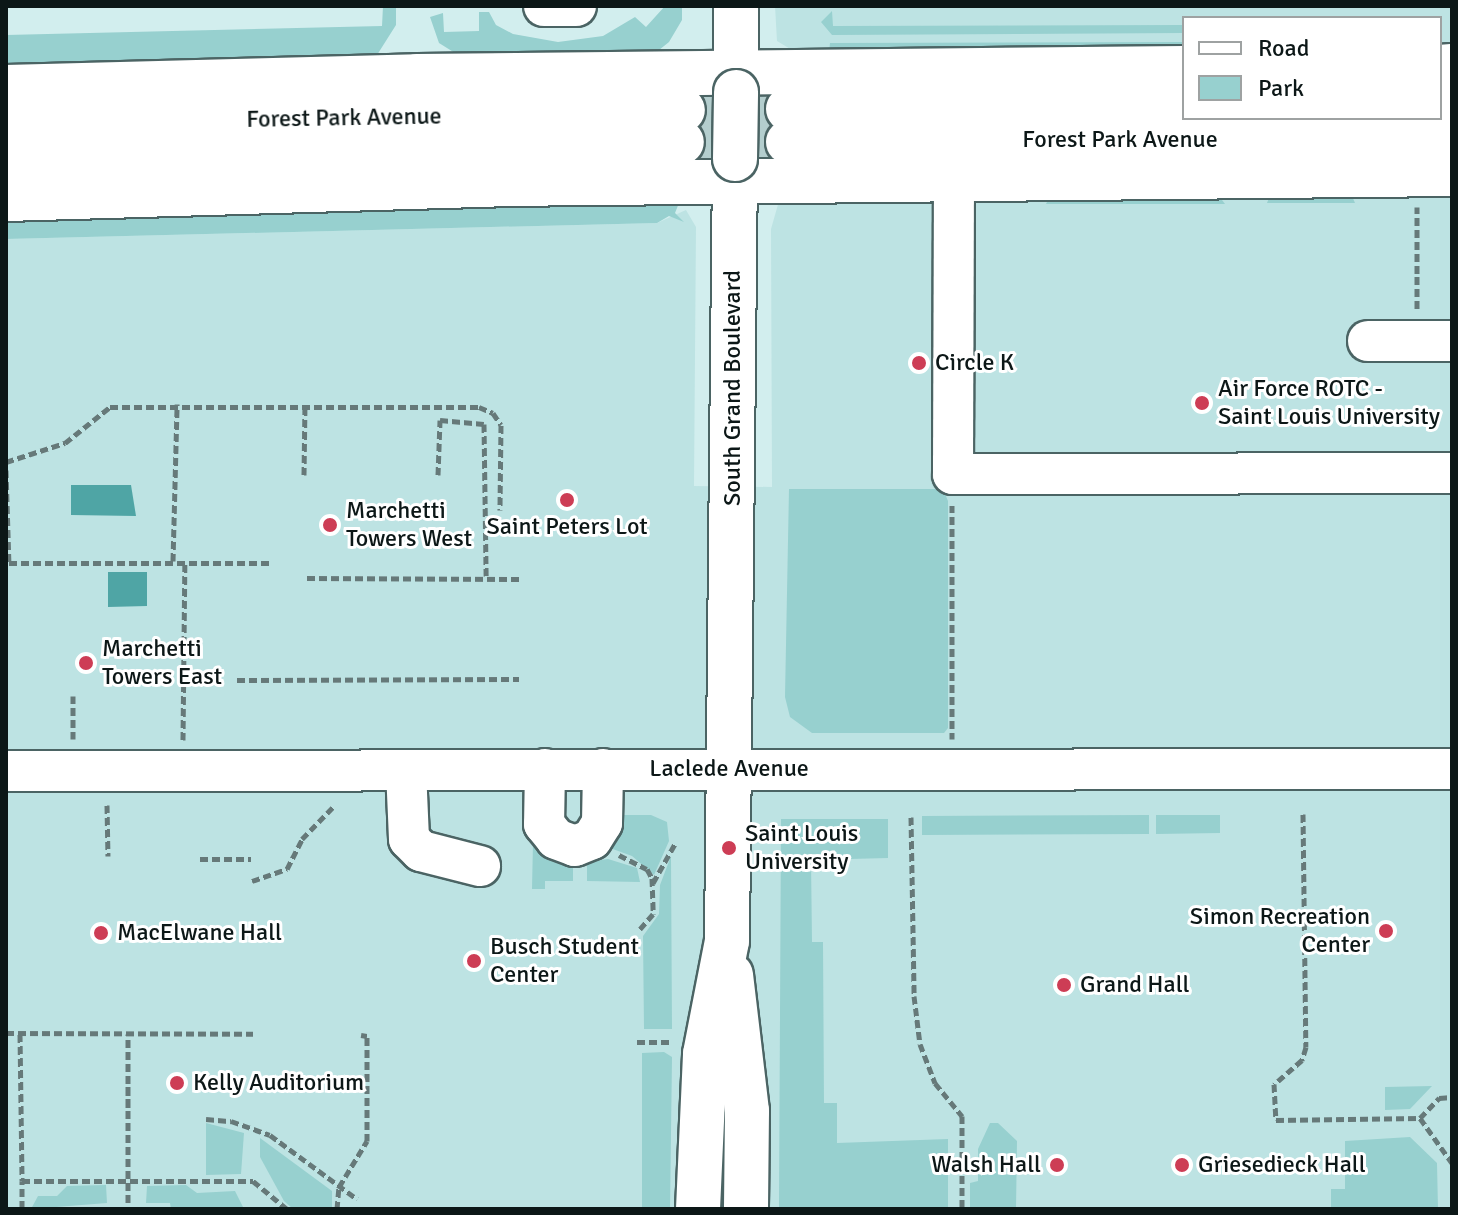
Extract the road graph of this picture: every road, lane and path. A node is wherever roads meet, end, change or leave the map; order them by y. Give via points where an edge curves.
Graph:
1 (544, 6) edge
2 (576, 6) edge
3 (736, 6) edge
4 (1182, 68) edge
5 (736, 82) junction
6 (6, 87) edge
7 (1182, 107) edge
8 (6, 125) edge
9 (1452, 141) edge
10 (6, 159) edge
11 (735, 171) junction
12 (1452, 174) edge
13 (954, 179) junction
14 (6, 199) edge
15 (1417, 207) dead end
16 (1417, 312) dead end
17 (1368, 341) dead end
18 (1452, 341) edge
19 (177, 404) junction
20 (305, 406) junction
21 (6, 462) edge
22 (6, 470) edge
23 (1452, 473) edge
24 (953, 474) junction
25 (304, 475) dead end
26 (438, 475) dead end
27 (500, 510) dead end
28 (173, 561) junction
29 (185, 563) junction
30 (272, 563) dead end
31 (486, 576) junction
32 (307, 578) dead end
33 (519, 579) dead end
34 (519, 679) dead end
35 (237, 680) dead end
36 (73, 696) dead end
37 (183, 741) dead end
38 (963, 741) dead end
39 (545, 769) junction
40 (603, 769) junction
41 (731, 769) junction
42 (1452, 769) edge
43 (406, 770) junction
44 (6, 771) edge
45 (90, 771) junction
46 (346, 798) dead end
47 (1303, 814) dead end
48 (911, 817) dead end
49 (676, 842) dead end
50 (614, 854) dead end
51 (108, 856) dead end
52 (200, 859) dead end
53 (251, 859) dead end
54 (480, 866) dead end
55 (252, 881) dead end
56 (653, 883) junction
57 (640, 929) dead end
58 (727, 941) junction
59 (6, 1033) edge
60 (20, 1033) junction
61 (128, 1034) junction
62 (253, 1034) dead end
63 (361, 1035) dead end
64 (637, 1042) dead end
65 (678, 1042) dead end
66 (1452, 1097) edge
67 (1420, 1118) junction
68 (206, 1119) dead end
69 (1452, 1163) edge
70 (22, 1181) junction
71 (128, 1181) junction
72 (339, 1187) junction
73 (357, 1199) dead end
74 (128, 1203) dead end
75 (22, 1209) edge
76 (287, 1209) edge
77 (337, 1209) edge
78 (698, 1209) edge
79 (746, 1209) edge
80 (962, 1209) edge

1 - 2 street
3 - 5 main road, South Grand Boulevard
4 - 5 main road
5 - 6 main road
5 - 11 main road, South Grand Boulevard, bridge
7 - 9 main road, Forest Park Avenue via 788,125
8 - 10 main road, Forest Park Avenue via 683,126
11 - 13 main road
11 - 14 main road
11 - 41 main road, South Grand Boulevard
12 - 13 main road
13 - 24 street
15 - 16 path
17 - 18 street
19 - 20 path
19 - 21 path via 110,407 72,439
19 - 28 path
20 - 25 path
20 - 27 path via 479,407 493,413 501,425
22 - 28 path via 9,563
23 - 24 street
24 - 38 path via 952,741
26 - 31 path via 440,420 484,424
28 - 29 path
29 - 30 path
29 - 37 path
31 - 32 path
31 - 33 path
34 - 35 path
36 - 45 path
39 - 40 street, Laclede Avenue
39 - 40 street via 544,824 556,839 575,846 592,839 602,823
39 - 43 street, Laclede Avenue
40 - 41 street, Laclede Avenue
41 - 42 street, Laclede Avenue
41 - 58 main road, South Grand Boulevard
43 - 45 street, Laclede Avenue
43 - 54 street via 409,839 421,851
44 - 45 street, Laclede Avenue
45 - 51 path
46 - 55 path via 302,839 287,869
47 - 67 path via 1306,1047 1302,1060 1274,1084 1276,1120
48 - 80 path via 914,996 920,1044 935,1083 962,1116
49 - 56 path
50 - 56 path via 647,869
52 - 53 path
56 - 57 path via 653,914
58 - 78 main road via 705,1054
58 - 79 main road via 747,1111
59 - 60 path
60 - 61 path
60 - 70 path
61 - 62 path
61 - 71 path
63 - 72 path via 367,1036 367,1141
64 - 65 path
66 - 67 path via 1439,1098
67 - 69 path
68 - 72 path via 231,1121 270,1135
70 - 71 path
70 - 75 path
71 - 74 path
71 - 76 path via 253,1181
72 - 73 path
72 - 77 path

